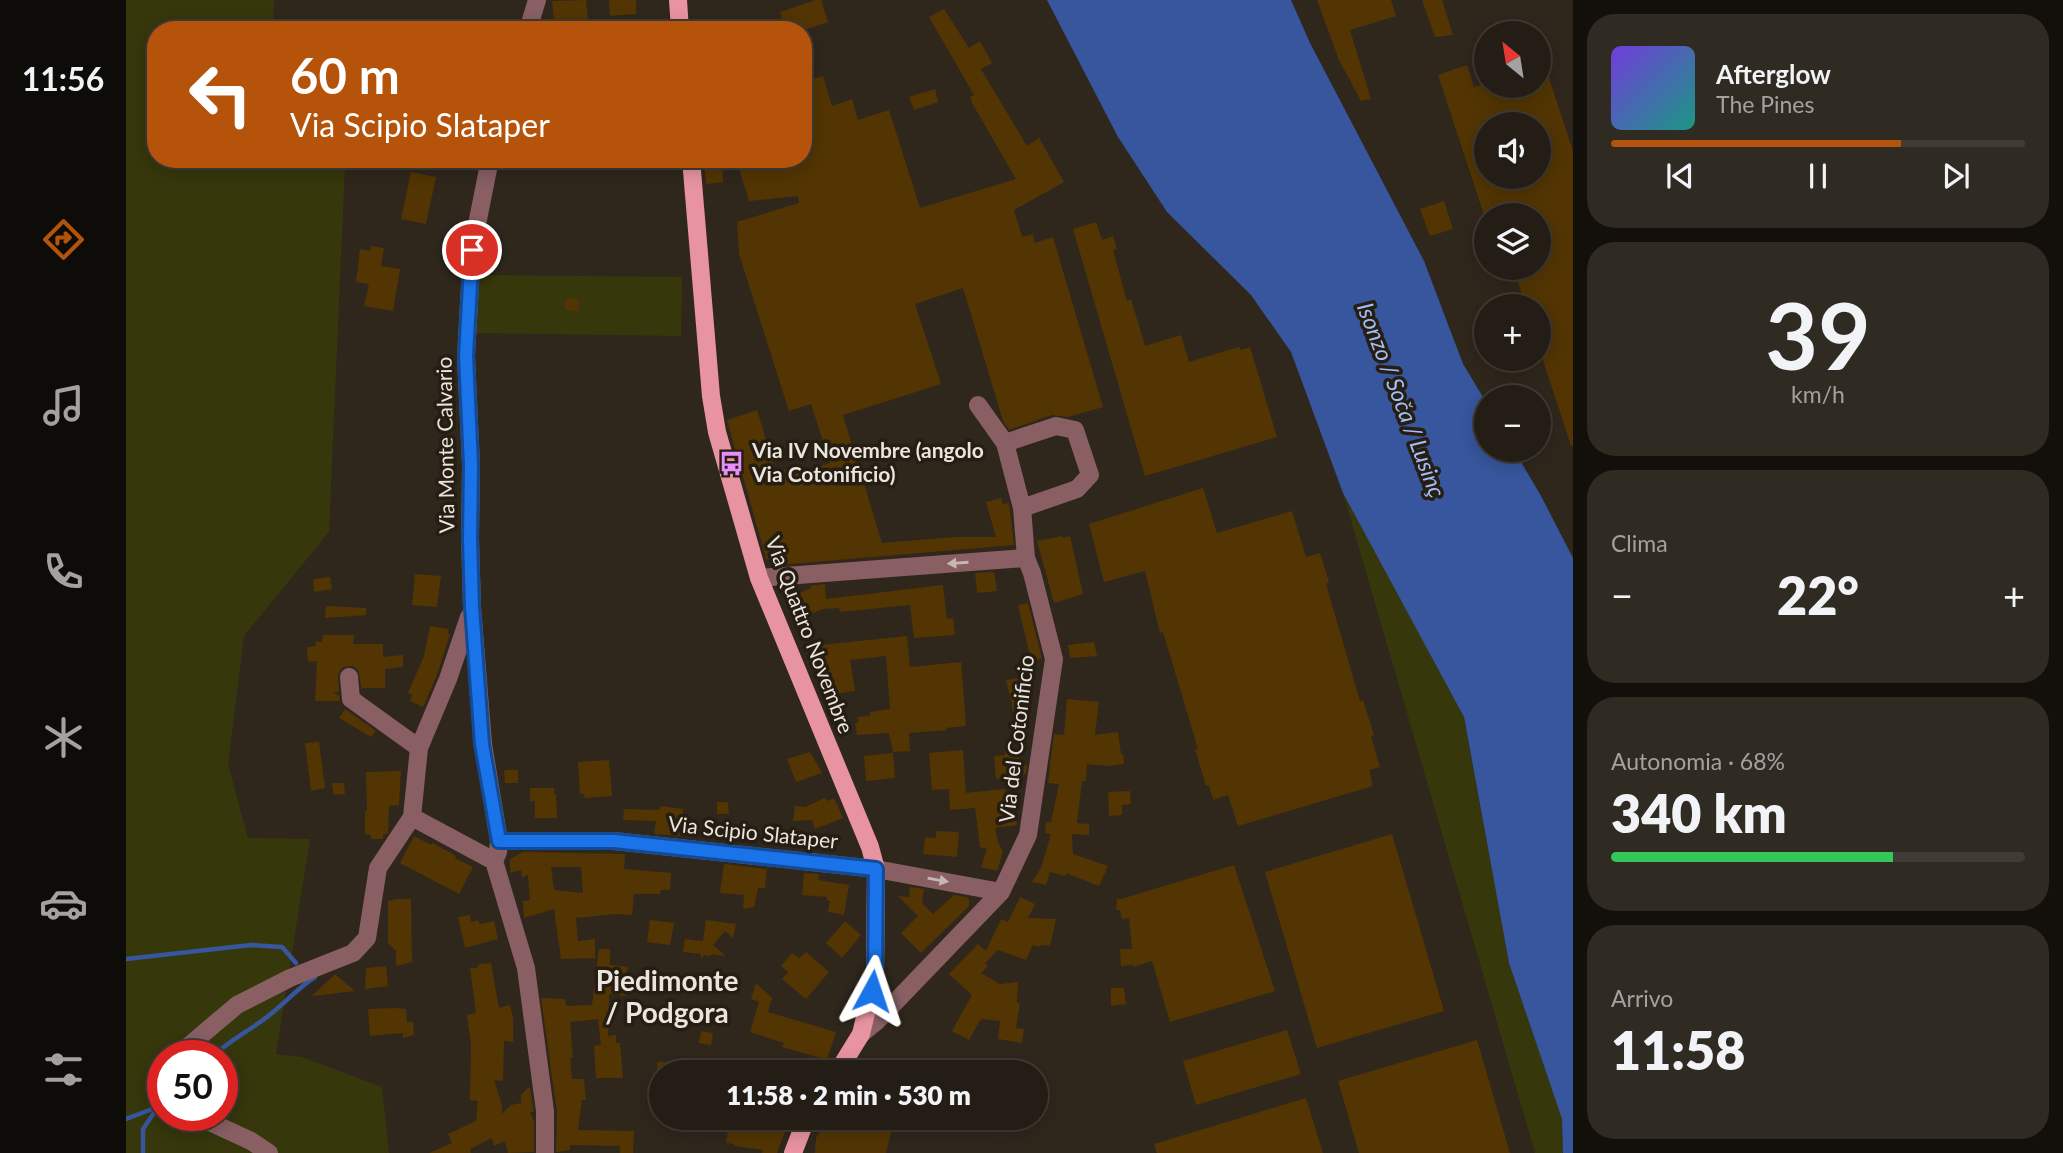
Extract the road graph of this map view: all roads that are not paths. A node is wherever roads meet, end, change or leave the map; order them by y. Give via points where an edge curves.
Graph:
1 (537, 0) edge
2 (678, 0) edge
3 (531, 21) edge
4 (679, 21) edge
5 (488, 168) edge
6 (692, 168) edge
7 (978, 405) dead end
8 (1005, 443) junction
9 (1022, 508) junction
10 (1026, 558) junction
11 (758, 578) junction
12 (472, 607) junction
13 (349, 677) dead end
14 (419, 748) junction
15 (412, 817) junction
16 (499, 841) junction
17 (494, 861) junction
18 (876, 869) junction
19 (1001, 892) junction
20 (861, 1034) junction
21 (195, 1040) edge
22 (845, 1060) edge
23 (802, 1130) edge
24 (229, 1131) edge
25 (269, 1153) edge
26 (545, 1153) edge
27 (793, 1153) edge

1 - 3 street
2 - 4 main road
5 - 12 street, Via Monte Calvario via 472,250 466,356
6 - 11 main road, Via Quattro Novembre via 711,396
7 - 8 street, Via del Cotonificio
8 - 9 street, Via del Cotonificio
8 - 9 street via 1056,426 1074,430 1090,475 1077,489
9 - 10 street, Via del Cotonificio
10 -> 11 street
10 - 19 street, Via del Cotonificio via 1054,659 1028,835
11 - 18 main road, Via Quattro Novembre
12 - 14 street, Via Monte Calvario
12 - 16 street, Via Monte Calvario via 482,744
13 - 14 street via 351,699
14 - 15 street, Via Monte Calvario
15 - 17 street
15 - 21 street, Via Monte Calvario via 378,868 367,938 353,953 237,1004
16 - 17 street
16 - 18 street, Via Scipio Slataper via 614,841
17 - 26 street via 526,968 545,1111
18 -> 19 street, Via Scipio Slataper
18 - 20 main road, Via Quattro Novembre via 875,976
19 - 20 street, Via del Cotonificio
20 - 22 main road, Via Quattro Novembre
23 - 27 main road
24 - 25 street

